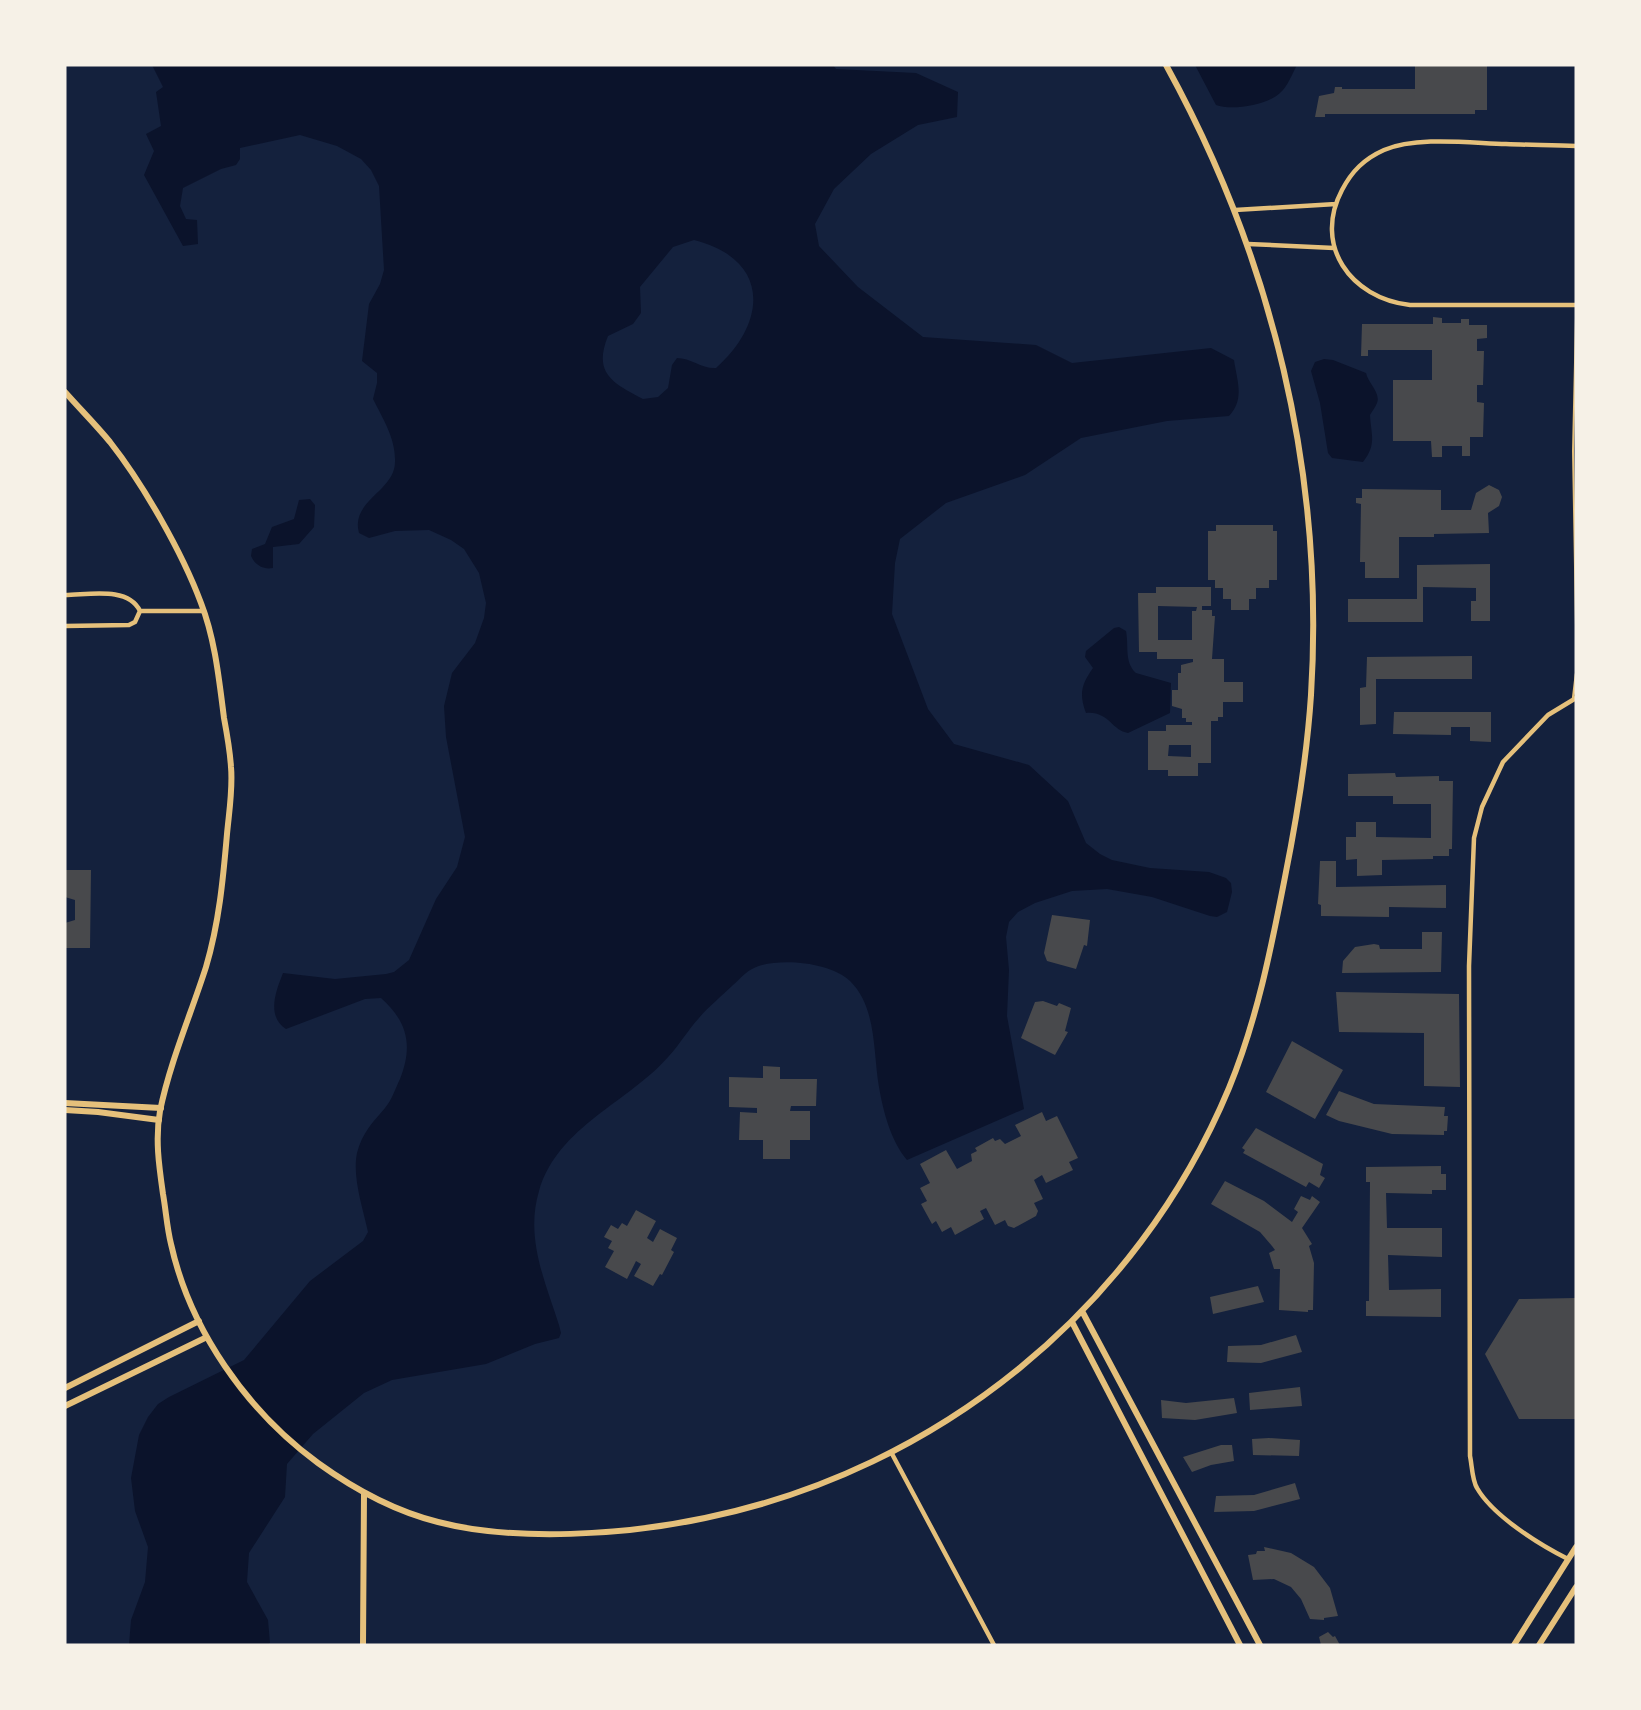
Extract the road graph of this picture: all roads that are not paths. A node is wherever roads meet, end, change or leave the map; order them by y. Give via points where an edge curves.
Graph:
1 (1166, 65) edge
2 (1576, 146) edge
3 (1336, 204) junction
4 (1235, 210) junction
5 (1248, 244) junction
6 (1334, 248) junction
7 (1576, 305) edge
8 (65, 392) edge
9 (65, 595) edge
10 (140, 611) junction
11 (204, 611) junction
12 (65, 626) edge
13 (1576, 674) edge
14 (1575, 699) edge
15 (65, 1103) edge
16 (161, 1108) junction
17 (65, 1110) edge
18 (159, 1120) junction
19 (1082, 1311) junction
20 (199, 1321) junction
21 (1072, 1322) junction
22 (207, 1337) junction
23 (65, 1388) edge
24 (65, 1406) edge
25 (891, 1452) junction
26 (364, 1493) junction
27 (1576, 1546) edge
28 (1568, 1559) junction
29 (1576, 1587) edge
30 (363, 1645) edge
31 (994, 1645) edge
32 (1240, 1645) edge
33 (1260, 1645) edge
34 (1514, 1645) edge
35 (1539, 1645) edge

1 - 4 street
2 - 3 street via 1405,144 1357,166
3 - 4 street
3 - 6 street via 1330,223
4 - 5 street
5 - 6 street
5 - 19 street via 1289,390 1310,534 1313,664 1300,797 1264,982 1227,1092 1192,1162 1138,1248
6 - 7 street via 1360,285 1390,302
8 - 11 street via 126,464 161,521
9 - 10 street via 123,595
10 - 11 street
10 - 12 street via 129,625
11 - 16 street via 217,664 232,774 221,901 206,967
13 - 14 lane
14 - 28 street via 1548,715 1503,762 1482,807 1474,840 1469,967 1470,1456 1476,1487 1507,1520
15 - 16 street
16 - 18 street
17 - 18 street
18 - 20 street via 157,1150 170,1242
19 - 21 street
19 - 33 street
20 - 22 street
20 - 23 street
21 - 25 street via 976,1401
21 - 32 street
22 - 24 street
22 - 26 street via 273,1425 315,1461
25 - 26 street via 833,1480 758,1506 613,1532 541,1533 453,1526 399,1510
25 - 31 street
26 - 30 street
27 - 28 street
28 - 34 street
29 - 35 street

